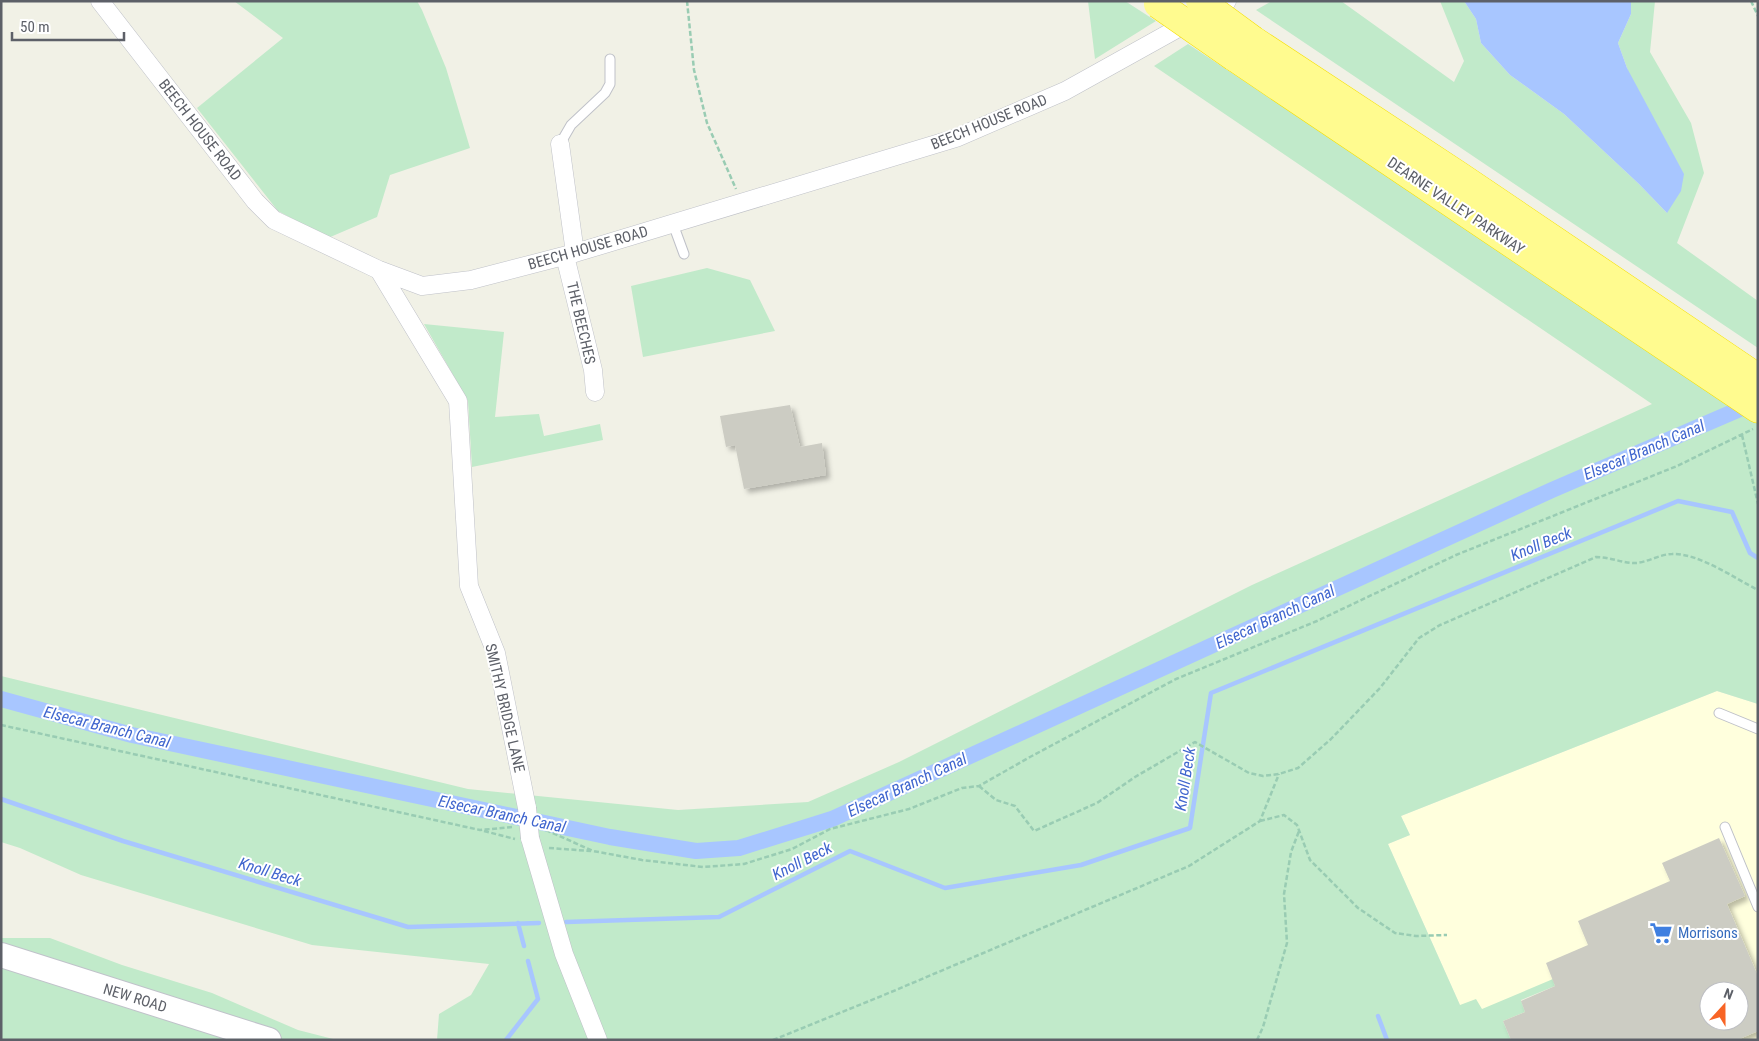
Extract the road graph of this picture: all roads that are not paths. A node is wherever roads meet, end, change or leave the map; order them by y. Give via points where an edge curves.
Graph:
1 (100, 1) edge
2 (1200, 1) edge
3 (1226, 1) edge
4 (1156, 3) edge
5 (1243, 48) junction
6 (610, 59) dead end
7 (560, 144) joint
8 (673, 224) junction
9 (570, 254) junction
10 (684, 254) dead end
11 (379, 270) junction
12 (1680, 342) junction
13 (1758, 378) edge
14 (595, 392) dead end
15 (1758, 409) edge
16 (1719, 712) dead end
17 (1758, 729) edge
18 (1725, 827) dead end
19 (1758, 907) edge
20 (1, 955) edge
21 (269, 1040) edge
22 (598, 1040) edge

1 - 11 street, BEECH HOUSE ROAD via 255,201 274,220
2 - 5 highway, DEARNE VALLEY PARKWAY, bridge
3 - 8 street, BEECH HOUSE ROAD via 1065,91 956,138
4 - 5 highway, DEARNE VALLEY PARKWAY, bridge
5 - 12 highway, DEARNE VALLEY PARKWAY via 1458,175
6 - 7 lane via 610,84 606,92 571,125
7 - 9 street, THE BEECHES
8 - 9 street, BEECH HOUSE ROAD
8 - 10 lane
9 - 11 street, BEECH HOUSE ROAD via 471,280 422,286
9 - 14 street, THE BEECHES
11 - 22 street, SMITHY BRIDGE LANE, bridge via 458,401 469,586 496,653 530,831 564,954
12 - 13 highway, DEARNE VALLEY PARKWAY
12 - 15 highway, DEARNE VALLEY PARKWAY
16 - 17 lane
18 - 19 lane
20 - 21 main road, NEW ROAD

